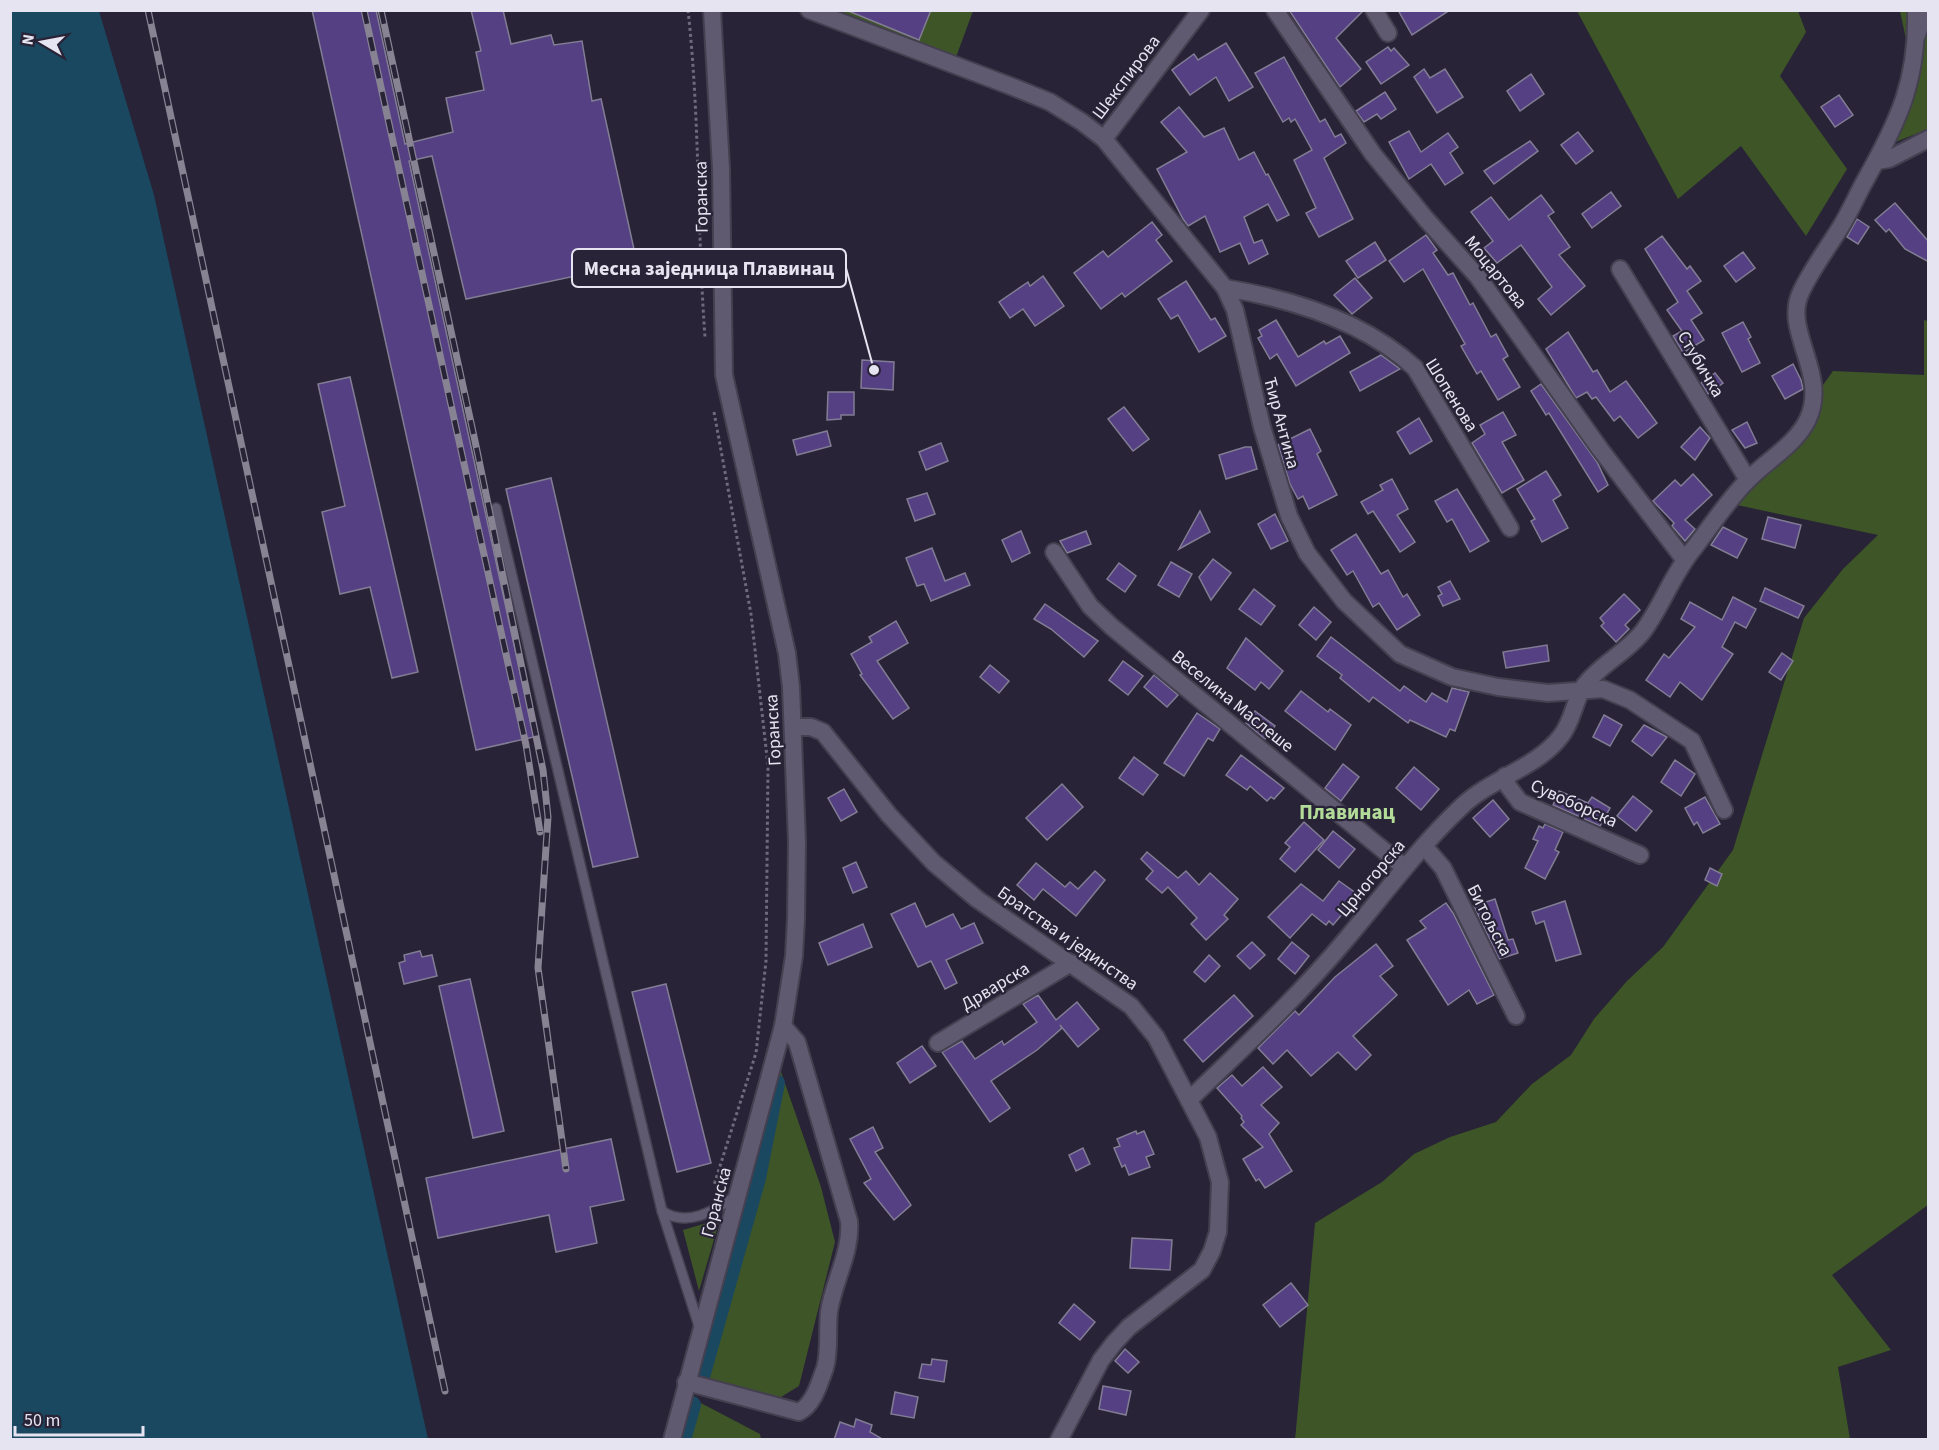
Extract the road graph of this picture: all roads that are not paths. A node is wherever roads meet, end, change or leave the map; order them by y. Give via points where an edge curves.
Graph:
1 (712, 10) edge
2 (809, 10) edge
3 (1201, 10) edge
4 (1275, 10) edge
5 (1374, 10) edge
6 (1916, 10) edge
7 (1929, 14) edge
8 (1388, 33) dead end
9 (1917, 46) junction
10 (1104, 139) junction
11 (1929, 139) edge
12 (1877, 161) junction
13 (1620, 269) dead end
14 (1226, 288) junction
15 (1748, 480) junction
16 (496, 508) dead end
17 (1510, 528) dead end
18 (1053, 552) dead end
19 (1684, 559) junction
20 (1581, 689) junction
21 (793, 727) junction
22 (1505, 776) junction
23 (1724, 810) dead end
24 (1424, 846) junction
25 (1640, 855) dead end
26 (1404, 867) junction
27 (1071, 963) junction
28 (1516, 1016) dead end
29 (783, 1026) junction
30 (938, 1043) dead end
31 (1190, 1100) junction
32 (738, 1195) junction
33 (662, 1210) junction
34 (700, 1330) junction
35 (686, 1382) junction
36 (672, 1440) edge
37 (1059, 1440) edge

1 - 21 street, Горанска via 721,168 724,375 787,653
2 - 10 street, Ћир Антина via 1050,102
3 - 10 street, Шекспирова
4 - 19 street, Моцартова via 1373,154 1478,277
5 - 8 street
6 - 9 street
7 - 9 lane
9 - 12 street via 1906,99
10 - 14 street, Ћир Антина
11 - 12 street
12 - 15 street via 1796,306 1814,387 1806,423
13 - 15 street, Стубичка
14 - 17 street, Шопенова via 1267,295 1322,313 1376,338 1403,357 1415,368
14 - 20 street, Ћир Антина via 1289,516 1307,553 1344,601 1382,639 1427,668 1475,683 1524,691
15 - 19 street
16 - 33 lane
18 - 26 street, Веселина Маслеше via 1090,606 1112,627
19 - 20 street via 1635,641
20 - 22 street, Црногорска via 1574,716 1557,741 1536,760
20 - 23 street, Ћир Антина via 1611,691 1685,734 1698,750
21 - 27 street, Братства и јединства via 823,732 889,815 934,863
21 - 29 street, Горанска via 796,919
22 - 24 street, Црногорска via 1463,805
22 - 25 street, Сувоборска via 1520,802
24 - 26 street, Црногорска
24 - 28 street, Битољска via 1443,868
26 - 31 street, Црногорска via 1347,939
27 - 30 street, Дрварска
27 - 31 street, Братства и јединства via 1131,1006 1146,1023
29 - 32 street, Горанска
29 - 35 street via 797,1042 849,1221 849,1241 829,1313 826,1365 816,1392 799,1412
31 - 37 street, Братства и јединства via 1208,1137 1220,1182 1219,1223 1212,1251 1202,1270 1115,1342 1101,1360
32 - 33 lane via 693,1218 671,1217
32 - 34 street, Горанска
33 - 34 lane
34 - 35 street, Горанска
35 - 36 street, Горанска

